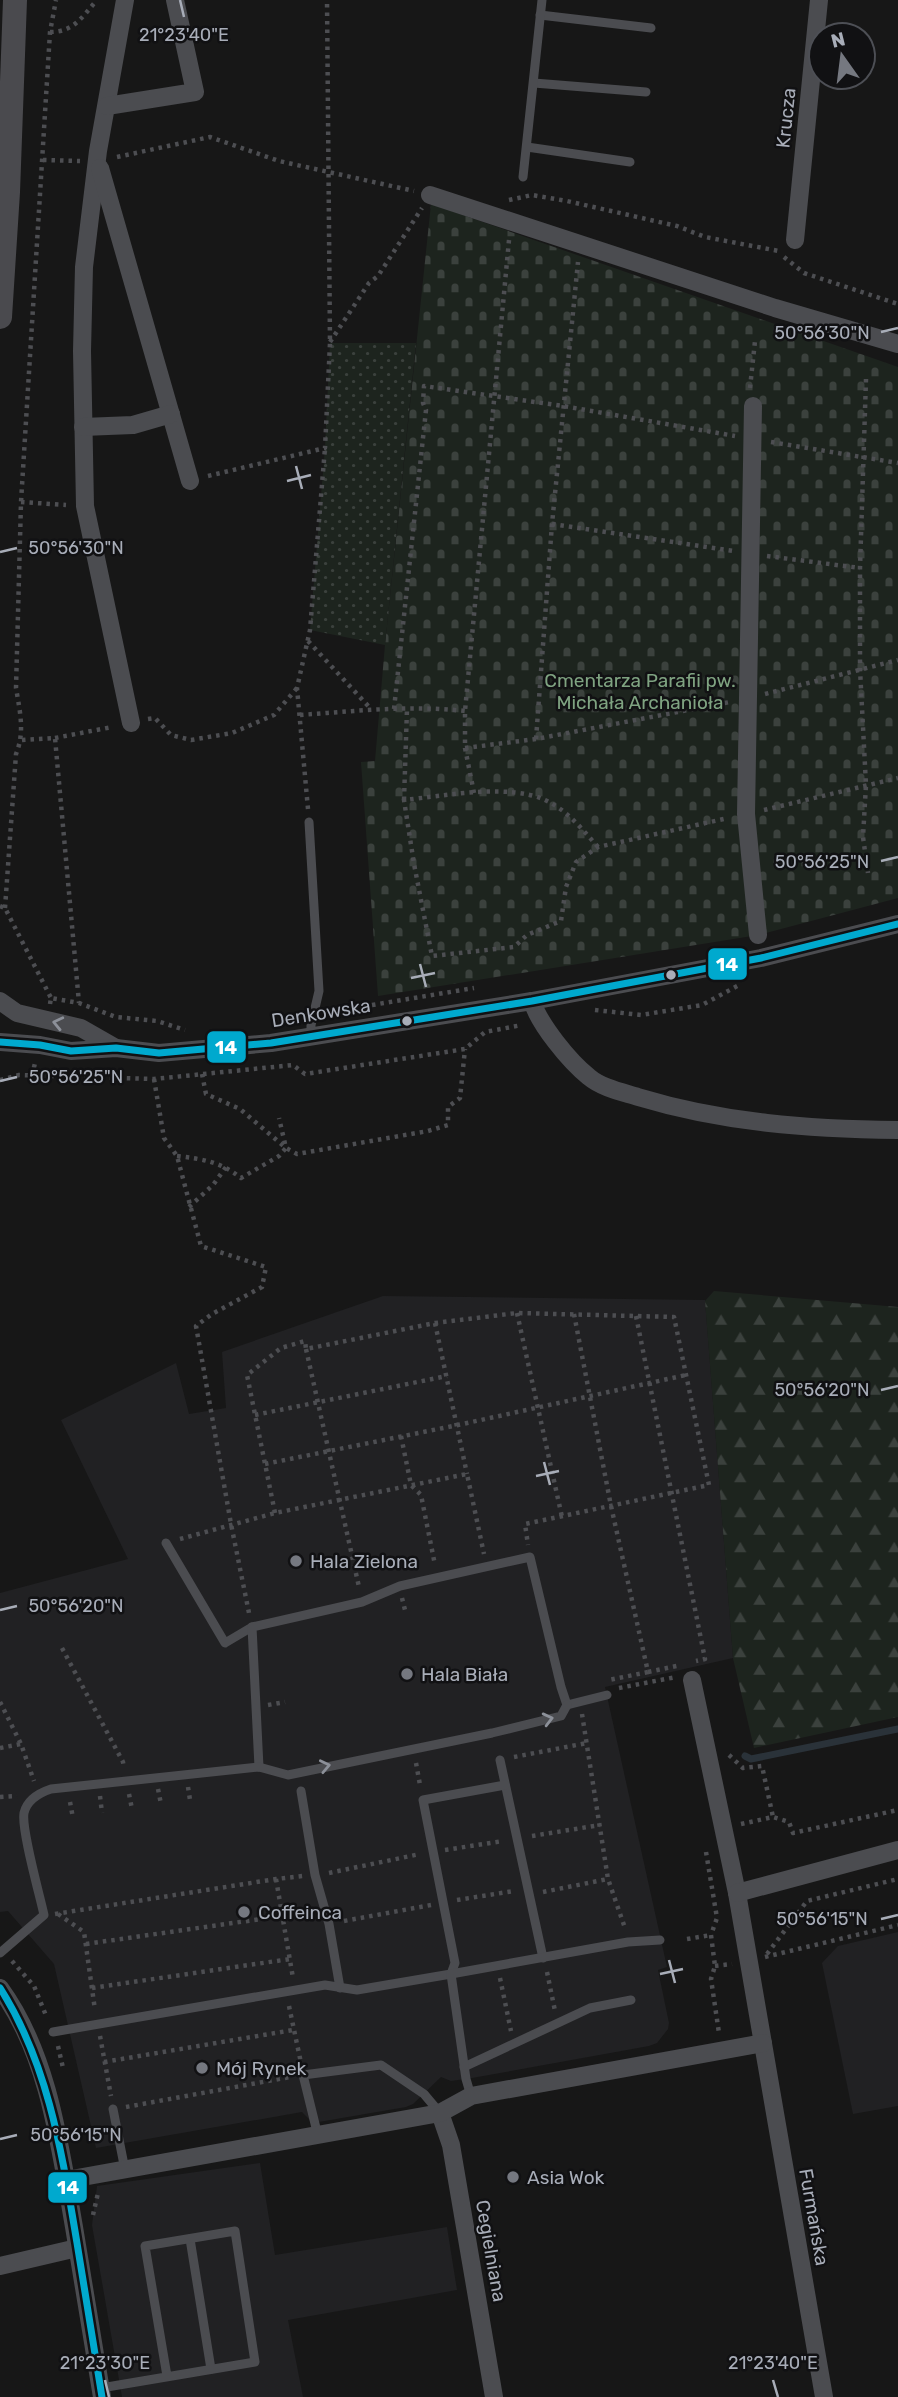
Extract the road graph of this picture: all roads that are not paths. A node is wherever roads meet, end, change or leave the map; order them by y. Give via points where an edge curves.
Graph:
1 (15, 0) edge
2 (125, 0) edge
3 (175, 0) edge
4 (542, 0) edge
5 (819, 0) edge
6 (540, 15) junction
7 (651, 28) dead end
8 (534, 83) junction
9 (646, 92) dead end
10 (107, 106) junction
11 (527, 147) junction
12 (98, 161) junction
13 (630, 162) dead end
14 (523, 177) dead end
15 (430, 195) road end
16 (795, 240) road end
17 (0, 317) edge
18 (898, 344) edge
19 (754, 406) road end
20 (171, 415) junction
21 (83, 427) junction
22 (190, 481) road end
23 (131, 723) road end
24 (309, 822) road end
25 (898, 925) edge
26 (758, 935) dead end
27 (0, 1001) edge
28 (532, 1001) junction
29 (311, 1037) junction
30 (0, 1042) edge
31 (116, 1048) junction
32 (898, 1130) edge
33 (166, 1543) road end
34 (252, 1628) junction
35 (692, 1680) dead end
36 (604, 1696) road end
37 (567, 1705) junction
38 (500, 1760) road end
39 (259, 1767) junction
40 (505, 1785) junction
41 (300, 1791) dead end
42 (898, 1850) edge
43 (737, 1893) junction
44 (660, 1940) dead end
45 (0, 1953) edge
46 (544, 1958) junction
47 (451, 1973) junction
48 (0, 1988) edge
49 (340, 1988) junction
50 (631, 2000) dead end
51 (53, 2032) dead end
52 (764, 2043) junction
53 (464, 2067) junction
54 (471, 2096) junction
55 (113, 2109) road end
56 (440, 2113) junction
57 (318, 2136) junction
58 (125, 2170) junction
59 (66, 2180) junction
60 (190, 2239) junction
61 (77, 2248) junction
62 (0, 2266) edge
63 (211, 2369) junction
64 (167, 2376) junction
65 (102, 2393) edge
66 (494, 2397) edge
67 (824, 2397) edge

1 - 17 main road
2 - 10 street
3 - 10 street via 195,92
4 - 6 lane
5 - 16 street, Krucza
6 - 7 lane
6 - 8 lane
8 - 9 lane
8 - 11 lane
10 - 12 street
11 - 13 lane
11 - 14 lane
12 - 20 street
12 - 21 street via 84,267
15 - 18 street
19 - 26 street via 747,814
20 - 21 street via 133,425
20 - 22 street
21 - 23 street via 85,506
24 - 29 lane via 319,991
25 - 28 street, Denkowska via 761,958
31 -> 27 street, Denkowska via 81,1028 17,1013
28 - 29 street, Denkowska
28 - 32 street via 552,1037 590,1078 612,1089 740,1120 817,1129
29 - 31 street, Denkowska via 159,1053
30 - 31 street, Denkowska via 71,1051
33 - 34 lane via 225,1643
34 - 37 lane via 362,1602 400,1586 530,1557
34 - 39 lane
35 - 43 street, Furmańska
36 - 37 lane
39 -> 37 lane via 288,1774 492,1733 561,1716
38 - 40 lane
39 - 45 lane via 40,1793 28,1804 24,1822 44,1915
40 - 46 lane
40 - 47 lane via 423,1800 455,1963
41 - 49 lane
42 - 43 street
43 - 52 street, Furmańska via 756,1960
44 - 46 lane
46 - 47 lane
47 - 49 lane via 357,1990
47 - 53 lane
48 - 59 street via 30,2042 43,2078
49 - 51 lane via 325,1985
50 - 53 lane via 590,2008
52 - 54 street
52 - 67 street, Furmańska
53 - 54 lane
54 - 56 street
55 - 58 lane
56 - 57 street
56 - 57 lane via 424,2094 381,2065 303,2075
56 - 66 street, Cegielniana via 451,2144
57 - 58 street
58 - 59 street
59 - 61 street
60 - 63 lane
60 - 63 lane via 235,2231 256,2362
60 - 64 lane via 145,2246
61 - 62 street
61 - 65 street
63 - 64 lane
64 - 65 lane

